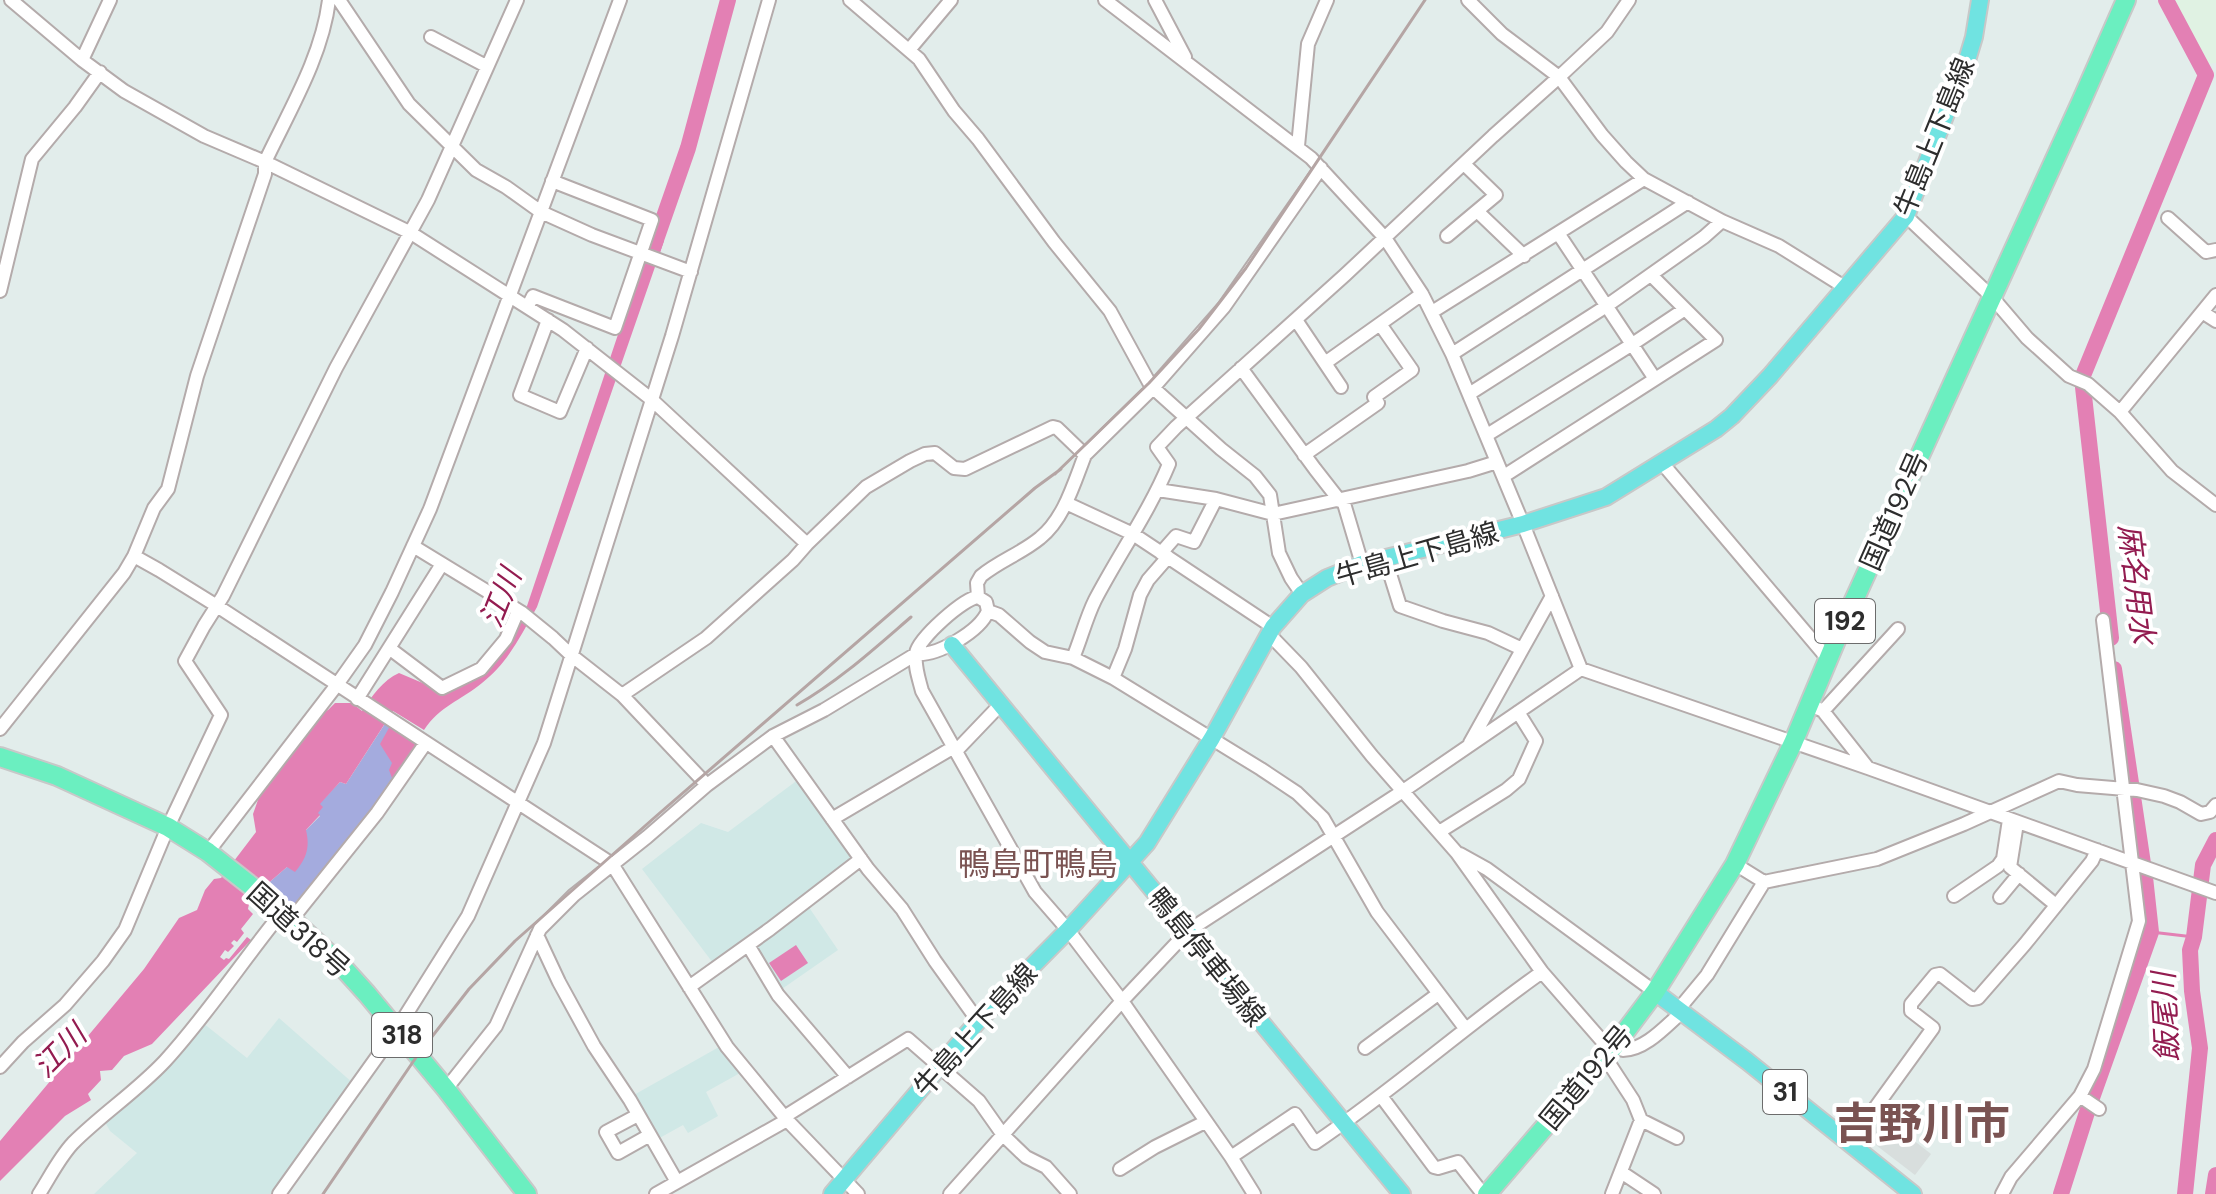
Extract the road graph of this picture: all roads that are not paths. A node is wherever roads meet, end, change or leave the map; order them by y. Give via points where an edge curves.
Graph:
1 (11, 0) edge
2 (110, 0) edge
3 (329, 0) edge
4 (339, 0) edge
5 (517, 0) edge
6 (620, 0) edge
7 (769, 0) edge
8 (850, 0) edge
9 (951, 0) edge
10 (1105, 0) edge
11 (1155, 0) edge
12 (1327, 0) edge
13 (1468, 0) edge
14 (1629, 0) edge
15 (1980, 0) edge
16 (2126, 0) edge
17 (431, 37) dead end
18 (909, 50) junction
19 (82, 60) junction
20 (1187, 62) junction
21 (486, 66) junction
22 (100, 72) junction
23 (1559, 77) junction
24 (450, 146) junction
25 (1298, 146) junction
26 (265, 162) junction
27 (1464, 164) junction
28 (1321, 168) junction
29 (1644, 179) junction
30 (552, 181) junction
31 (1688, 202) junction
32 (1477, 211) junction
33 (541, 212) junction
34 (1906, 216) junction
35 (2168, 218) dead end
36 (1722, 221) junction
37 (411, 233) junction
38 (1558, 233) junction
39 (1447, 236) dead end
40 (1385, 238) junction
41 (2216, 250) edge
42 (641, 252) junction
43 (1524, 256) junction
44 (1582, 270) junction
45 (691, 272) junction
46 (1651, 275) junction
47 (1846, 288) junction
48 (0, 291) edge
49 (1422, 294) junction
50 (510, 295) junction
51 (2216, 295) edge
52 (1992, 297) junction
53 (528, 306) junction
54 (1605, 307) junction
55 (1685, 309) junction
56 (1432, 312) junction
57 (2202, 312) junction
58 (548, 320) junction
59 (1296, 320) junction
60 (2216, 321) edge
61 (1380, 324) junction
62 (1631, 345) junction
63 (587, 348) junction
64 (1452, 354) junction
65 (1325, 363) junction
66 (1241, 368) junction
67 (1655, 379) junction
68 (1341, 387) dead end
69 (1153, 388) junction
70 (1469, 394) junction
71 (651, 399) junction
72 (2120, 412) junction
73 (1188, 418) junction
74 (1487, 435) junction
75 (1085, 455) junction
76 (1304, 455) junction
77 (1497, 462) junction
78 (1662, 463) junction
79 (1504, 476) junction
80 (1158, 490) junction
81 (1216, 499) junction
82 (1341, 500) junction
83 (1066, 503) junction
84 (2216, 505) edge
85 (1273, 514) junction
86 (1523, 524) junction
87 (1133, 534) junction
88 (807, 544) junction
89 (413, 546) junction
90 (1165, 555) junction
91 (134, 556) junction
92 (1385, 558) junction
93 (442, 564) junction
94 (1362, 564) junction
95 (1302, 594) junction
96 (1552, 596) junction
97 (978, 597) junction
98 (217, 606) junction
99 (988, 611) junction
100 (520, 612) junction
101 (2103, 620) dead end
102 (937, 626) junction
103 (1898, 629) dead end
104 (1271, 630) junction
105 (952, 645) junction
106 (389, 648) junction
107 (1522, 649) junction
108 (916, 654) junction
109 (571, 655) junction
110 (1073, 658) junction
111 (1828, 659) junction
112 (1581, 669) junction
113 (1113, 678) junction
114 (336, 686) junction
115 (622, 695) junction
116 (360, 701) junction
117 (1000, 705) junction
118 (1816, 707) junction
119 (1518, 712) junction
120 (0, 729) edge
121 (773, 736) junction
122 (1212, 738) junction
123 (1793, 743) junction
124 (425, 744) junction
125 (1469, 746) junction
126 (955, 749) junction
127 (0, 757) edge
128 (1868, 768) junction
129 (707, 785) junction
130 (2129, 790) junction
131 (1403, 791) junction
132 (517, 802) junction
133 (2216, 805) edge
134 (1991, 813) junction
135 (832, 819) junction
136 (2013, 821) junction
137 (168, 827) junction
138 (1439, 832) junction
139 (1333, 836) junction
140 (2097, 850) junction
141 (208, 852) junction
142 (1457, 853) junction
143 (861, 859) junction
144 (1130, 863) junction
145 (612, 864) junction
146 (1735, 864) junction
147 (2136, 864) junction
148 (2019, 874) junction
149 (1764, 882) junction
150 (2216, 893) edge
151 (1954, 896) dead end
152 (2000, 897) dead end
153 (2051, 901) dead end
154 (288, 915) junction
155 (1068, 930) junction
156 (1188, 931) junction
157 (537, 935) junction
158 (748, 945) junction
159 (1542, 972) junction
160 (689, 987) junction
161 (1655, 992) junction
162 (1438, 994) junction
163 (1122, 1001) junction
164 (1680, 1011) junction
165 (978, 1021) junction
166 (1465, 1028) junction
167 (397, 1029) junction
168 (1365, 1048) dead end
169 (1610, 1050) junction
170 (940, 1066) junction
171 (0, 1067) edge
172 (848, 1077) junction
173 (446, 1089) junction
174 (1381, 1096) junction
175 (2083, 1098) junction
176 (2099, 1109) dead end
177 (638, 1115) junction
178 (785, 1119) junction
179 (1641, 1120) junction
180 (1205, 1122) junction
181 (1343, 1124) junction
182 (650, 1135) junction
183 (1003, 1135) junction
184 (1677, 1138) dead end
185 (1849, 1144) junction
186 (1231, 1157) junction
187 (1120, 1169) dead end
188 (1621, 1172) junction
189 (845, 1181) junction
190 (677, 1182) junction
191 (39, 1194) edge
192 (279, 1194) edge
193 (527, 1194) edge
194 (656, 1194) edge
195 (832, 1194) edge
196 (858, 1194) edge
197 (950, 1194) edge
198 (1070, 1194) edge
199 (1254, 1194) edge
200 (1402, 1194) edge
201 (1485, 1194) edge
202 (1612, 1194) edge
203 (1654, 1194) edge
204 (1913, 1194) edge
205 (2002, 1194) edge

1 - 19 street
2 - 19 street
3 - 26 street via 306,74
4 - 24 street via 409,104
5 - 21 street
6 - 30 street
7 - 45 street
8 - 18 street
9 - 18 street
10 - 20 street
11 - 20 street
12 - 25 street via 1308,44
13 - 23 street
14 - 23 street via 1607,32
15 - 34 main road, 牛島上下島線 via 1968,57
16 - 52 highway, 国道192号 / 192
17 - 21 street
18 - 69 street via 1110,311
19 - 22 street
20 - 25 street
21 - 24 street
22 - 26 street via 204,136
22 - 48 street via 32,159
23 - 27 street
23 - 29 street via 1602,135
24 - 33 street via 476,170
24 - 37 street
25 - 28 street
26 - 37 street
26 - 91 street via 197,376 168,489
27 - 32 street via 1496,195
27 - 40 street
28 - 40 street
28 - 69 street via 1224,307
29 - 31 street
29 - 38 street
30 - 33 street
30 - 42 street via 652,220
31 - 36 street
31 - 44 street
32 - 39 street
32 - 43 street
33 - 42 street
33 - 50 street
34 - 47 main road, 牛島上下島線
34 - 52 street
35 - 41 street via 2206,252
36 - 46 street
36 - 47 street via 1779,246
37 - 50 street
37 - 98 street via 336,368
38 - 43 street
38 - 44 street
40 - 49 street
40 - 59 street
42 - 45 street
42 - 53 street via 615,328 533,296
43 - 56 street
44 - 54 street
44 - 64 street
45 - 71 street
46 - 54 street
46 - 55 street
47 - 78 main road, 牛島上下島線 via 1732,416
49 - 56 street
49 - 61 street
50 - 53 street
50 - 89 street
51 - 57 street
52 - 72 street via 2069,376
52 - 111 highway, 国道192号 / 192
53 - 58 street
54 - 62 street
54 - 70 street
55 - 62 street
55 - 67 street via 1716,340
56 - 64 street
57 - 60 street
57 - 72 street
58 - 63 street
58 - 63 street via 520,395 560,412
59 - 65 street
59 - 66 street
61 - 65 street
61 - 76 street via 1412,370 1374,397 1378,403
62 - 67 street
62 - 74 street
63 - 71 street
64 - 70 street
65 - 68 street
66 - 73 street
66 - 76 street
67 - 79 street
69 - 73 street
69 - 75 street
70 - 74 street
71 - 88 street
71 - 109 street
72 - 84 street via 2172,471
73 - 80 street via 1157,447 1169,464
73 - 85 street via 1255,476 1270,495
74 - 77 street
75 - 83 street
75 - 88 street via 1053,427 965,469 954,468 935,453 925,454 866,487
76 - 82 street
77 - 79 street
77 - 82 street
78 - 86 main road, 牛島上下島線 via 1606,497
78 - 111 street
79 - 86 street
80 - 81 street
80 - 87 street
81 - 85 street
81 - 90 street via 1194,542 1176,536
82 - 85 street
82 - 94 street
83 - 87 street
83 - 97 street via 1042,537 981,576
85 - 95 street via 1279,553
86 - 92 main road, 牛島上下島線
86 - 96 street
87 - 90 street
87 - 110 street via 1093,604
88 - 115 street via 706,638
89 - 93 street
89 - 114 street via 365,645
90 - 104 street
90 - 113 street via 1140,595
91 - 98 street
91 - 120 street
92 - 94 main road, 牛島上下島線
92 - 107 street via 1400,606
93 - 100 street
93 - 106 street
94 - 95 main road, 牛島上下島線
95 - 104 main road, 牛島上下島線
96 - 107 street
96 - 112 street
97 - 99 street
97 - 102 street via 968,599
98 - 114 street
98 - 137 street via 185,661 221,715
99 - 105 street
99 - 110 street via 1045,652
100 - 106 street via 481,669 442,688
100 - 109 street
101 - 130 street
102 - 105 street
102 - 108 street
103 - 118 street
104 - 122 main road, 牛島上下島線
104 - 131 street
105 - 108 street
105 - 117 main road, 鴨島停車場線
106 - 116 street
107 - 125 street
108 - 121 street
108 - 126 street via 922,691
109 - 115 street
109 - 132 street via 544,743
110 - 113 street
111 - 118 highway, 国道192号 / 192
112 - 119 street
112 - 123 street
113 - 122 street
114 - 116 street
114 - 141 street
115 - 129 street
116 - 124 street
117 - 126 street
117 - 144 main road, 鴨島停車場線
118 - 123 highway, 国道192号 / 192
118 - 128 street
119 - 125 street
119 - 138 street via 1536,741 1519,779
121 - 129 street
121 - 135 street
122 - 139 street via 1297,793
122 - 144 main road, 牛島上下島線
123 - 128 street
123 - 146 highway, 国道192号 / 192
124 - 132 street
124 - 154 street via 376,814
125 - 131 street
126 - 135 street
126 - 155 street via 1035,892
127 - 137 highway, 国道318号 / 318 via 57,776
128 - 134 street
129 - 145 street
130 - 133 street via 2164,796 2201,814
130 - 134 street via 2059,781
130 - 147 street
131 - 138 street
131 - 139 street
132 - 145 street
132 - 167 street via 468,916
134 - 136 street
134 - 149 street via 1877,859
135 - 143 street
136 - 140 street
136 - 148 street via 2010,867
136 - 151 street via 1998,866
137 - 141 highway, 国道318号 / 318
137 - 171 street via 125,930 65,1005
138 - 142 street
139 - 156 street
139 - 162 street via 1377,912
140 - 147 street
140 - 185 street via 1978,998 1935,975 1911,1004 1911,1011 1933,1028
141 - 154 highway, 国道318号 / 318
142 - 159 street
142 - 161 street via 1487,869
143 - 158 street
143 - 165 street
144 - 155 main road, 牛島上下島線
144 - 156 main road, 鴨島停車場線
145 - 157 street
145 - 160 street
146 - 149 street
146 - 161 highway, 国道192号 / 192
147 - 150 street
147 - 175 street via 2139,921
148 - 152 street
148 - 153 street
149 - 164 street
154 - 167 highway, 国道318号 / 318
154 - 191 street via 249,952 162,1064 74,1142
155 - 163 street
155 - 165 main road, 牛島上下島線
156 - 163 street
156 - 181 main road, 鴨島停車場線
157 - 173 street via 496,1026
157 - 177 street via 594,1046
158 - 160 street
158 - 172 street via 778,995
159 - 166 street
159 - 169 street
160 - 178 street via 727,1047
161 - 164 main road, 31
161 - 169 highway, 国道192号 / 192
162 - 166 street
162 - 168 street
163 - 180 street
163 - 183 street
164 - 169 street via 1633,1050
164 - 185 main road, 31
165 - 170 main road, 牛島上下島線
166 - 174 street
167 - 173 highway, 国道318号 / 318
167 - 192 street
169 - 179 street
169 - 201 highway, 国道192号 / 192
170 - 172 street via 908,1039
170 - 183 street via 979,1101
170 - 189 main road, 牛島上下島線
172 - 178 street
173 - 193 highway, 国道318号 / 318
174 - 181 street
174 - 201 street via 1434,1167 1458,1162
175 - 176 street
175 - 205 street via 2011,1177
177 - 182 street
177 - 182 street via 606,1132 618,1153
178 - 189 street
178 - 190 street
179 - 184 street
179 - 188 street
180 - 186 street
180 - 187 street
181 - 186 street via 1315,1143 1295,1114
181 - 200 main road, 鴨島停車場線
182 - 190 street
183 - 197 street
183 - 198 street via 1046,1167
185 - 204 main road, 31
186 - 199 street
188 - 202 street
188 - 203 street
189 - 195 main road, 牛島上下島線
189 - 196 street
190 - 194 street

